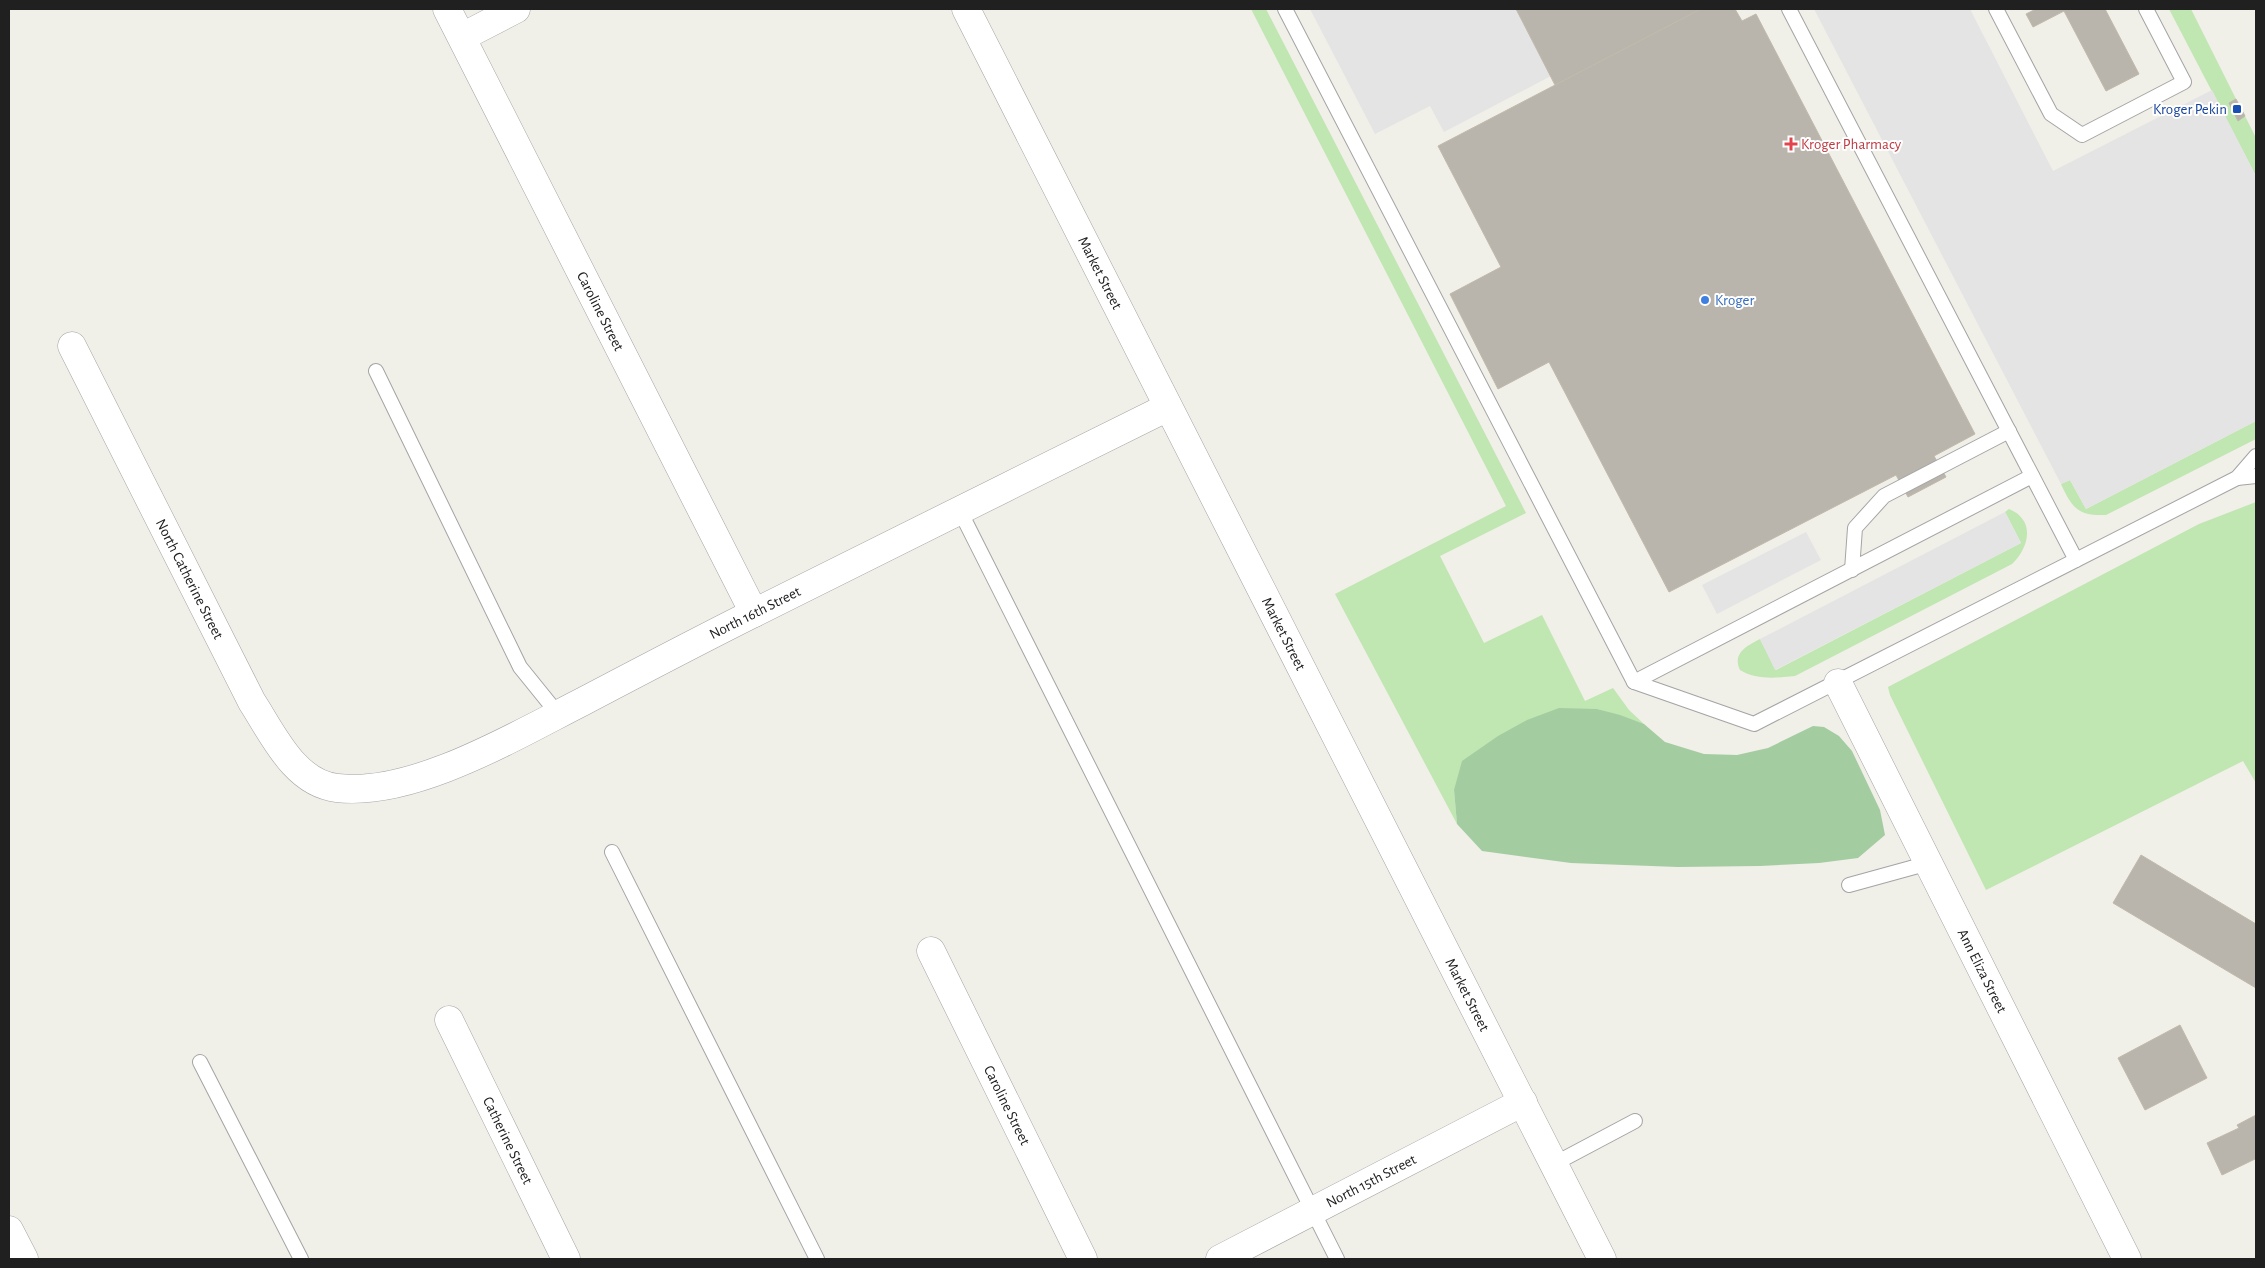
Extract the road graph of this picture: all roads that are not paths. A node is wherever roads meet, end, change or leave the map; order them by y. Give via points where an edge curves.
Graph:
1 (447, 9) edge
2 (516, 9) edge
3 (966, 9) edge
4 (1285, 9) edge
5 (1789, 9) edge
6 (1996, 9) edge
7 (2146, 9) edge
8 (462, 37) junction
9 (72, 346) dead end
10 (376, 371) dead end
11 (1168, 408) junction
12 (2009, 431) junction
13 (2256, 456) edge
14 (2032, 476) junction
15 (2256, 476) edge
16 (2237, 478) junction
17 (960, 511) junction
18 (2076, 560) junction
19 (1852, 570) junction
20 (754, 613) junction
21 (1634, 682) junction
22 (1838, 683) junction
23 (558, 714) junction
24 (335, 788) joint
25 (612, 852) dead end
26 (1929, 863) junction
27 (1848, 885) dead end
28 (931, 951) dead end
29 (449, 1020) dead end
30 (200, 1062) dead end
31 (1523, 1102) junction
32 (1636, 1121) dead end
33 (1554, 1164) junction
34 (1313, 1211) junction
35 (9, 1230) edge
36 (24, 1259) edge
37 (300, 1259) edge
38 (566, 1259) edge
39 (818, 1259) edge
40 (1083, 1259) edge
41 (1220, 1259) edge
42 (1337, 1259) edge
43 (1602, 1259) edge
44 (2127, 1259) edge

1 - 8 street, Caroline Street
2 - 8 street
3 - 11 street, Market Street
4 - 21 lane
5 - 12 lane
6 - 7 lane via 2051,114 2082,135 2184,82
8 - 20 street, Caroline Street
9 - 24 street, North Catherine Street via 252,702 300,770 316,782
10 - 23 lane via 520,667
11 - 17 street, North 16th Street
11 - 31 street, Market Street
12 - 14 lane
12 - 19 lane via 1884,496 1855,528
13 - 16 lane
14 - 18 lane
14 - 19 lane
15 - 16 lane
16 - 18 lane
17 - 20 street, North 16th Street
17 - 34 lane
18 - 22 lane
19 - 21 lane
20 - 23 street, North 16th Street
21 - 22 lane via 1754,724
22 - 26 street, Ann Eliza Street
23 - 24 street, North 16th Street via 480,754 427,774 361,789
25 - 39 lane
26 - 27 lane
26 - 44 street, Ann Eliza Street
28 - 40 street, Caroline Street
29 - 38 street, Catherine Street
30 - 37 lane
31 - 33 street, Market Street
31 - 34 street, North 15th Street
32 - 33 lane
33 - 43 street, Market Street
34 - 41 street, North 15th Street
34 - 42 lane
35 - 36 street

